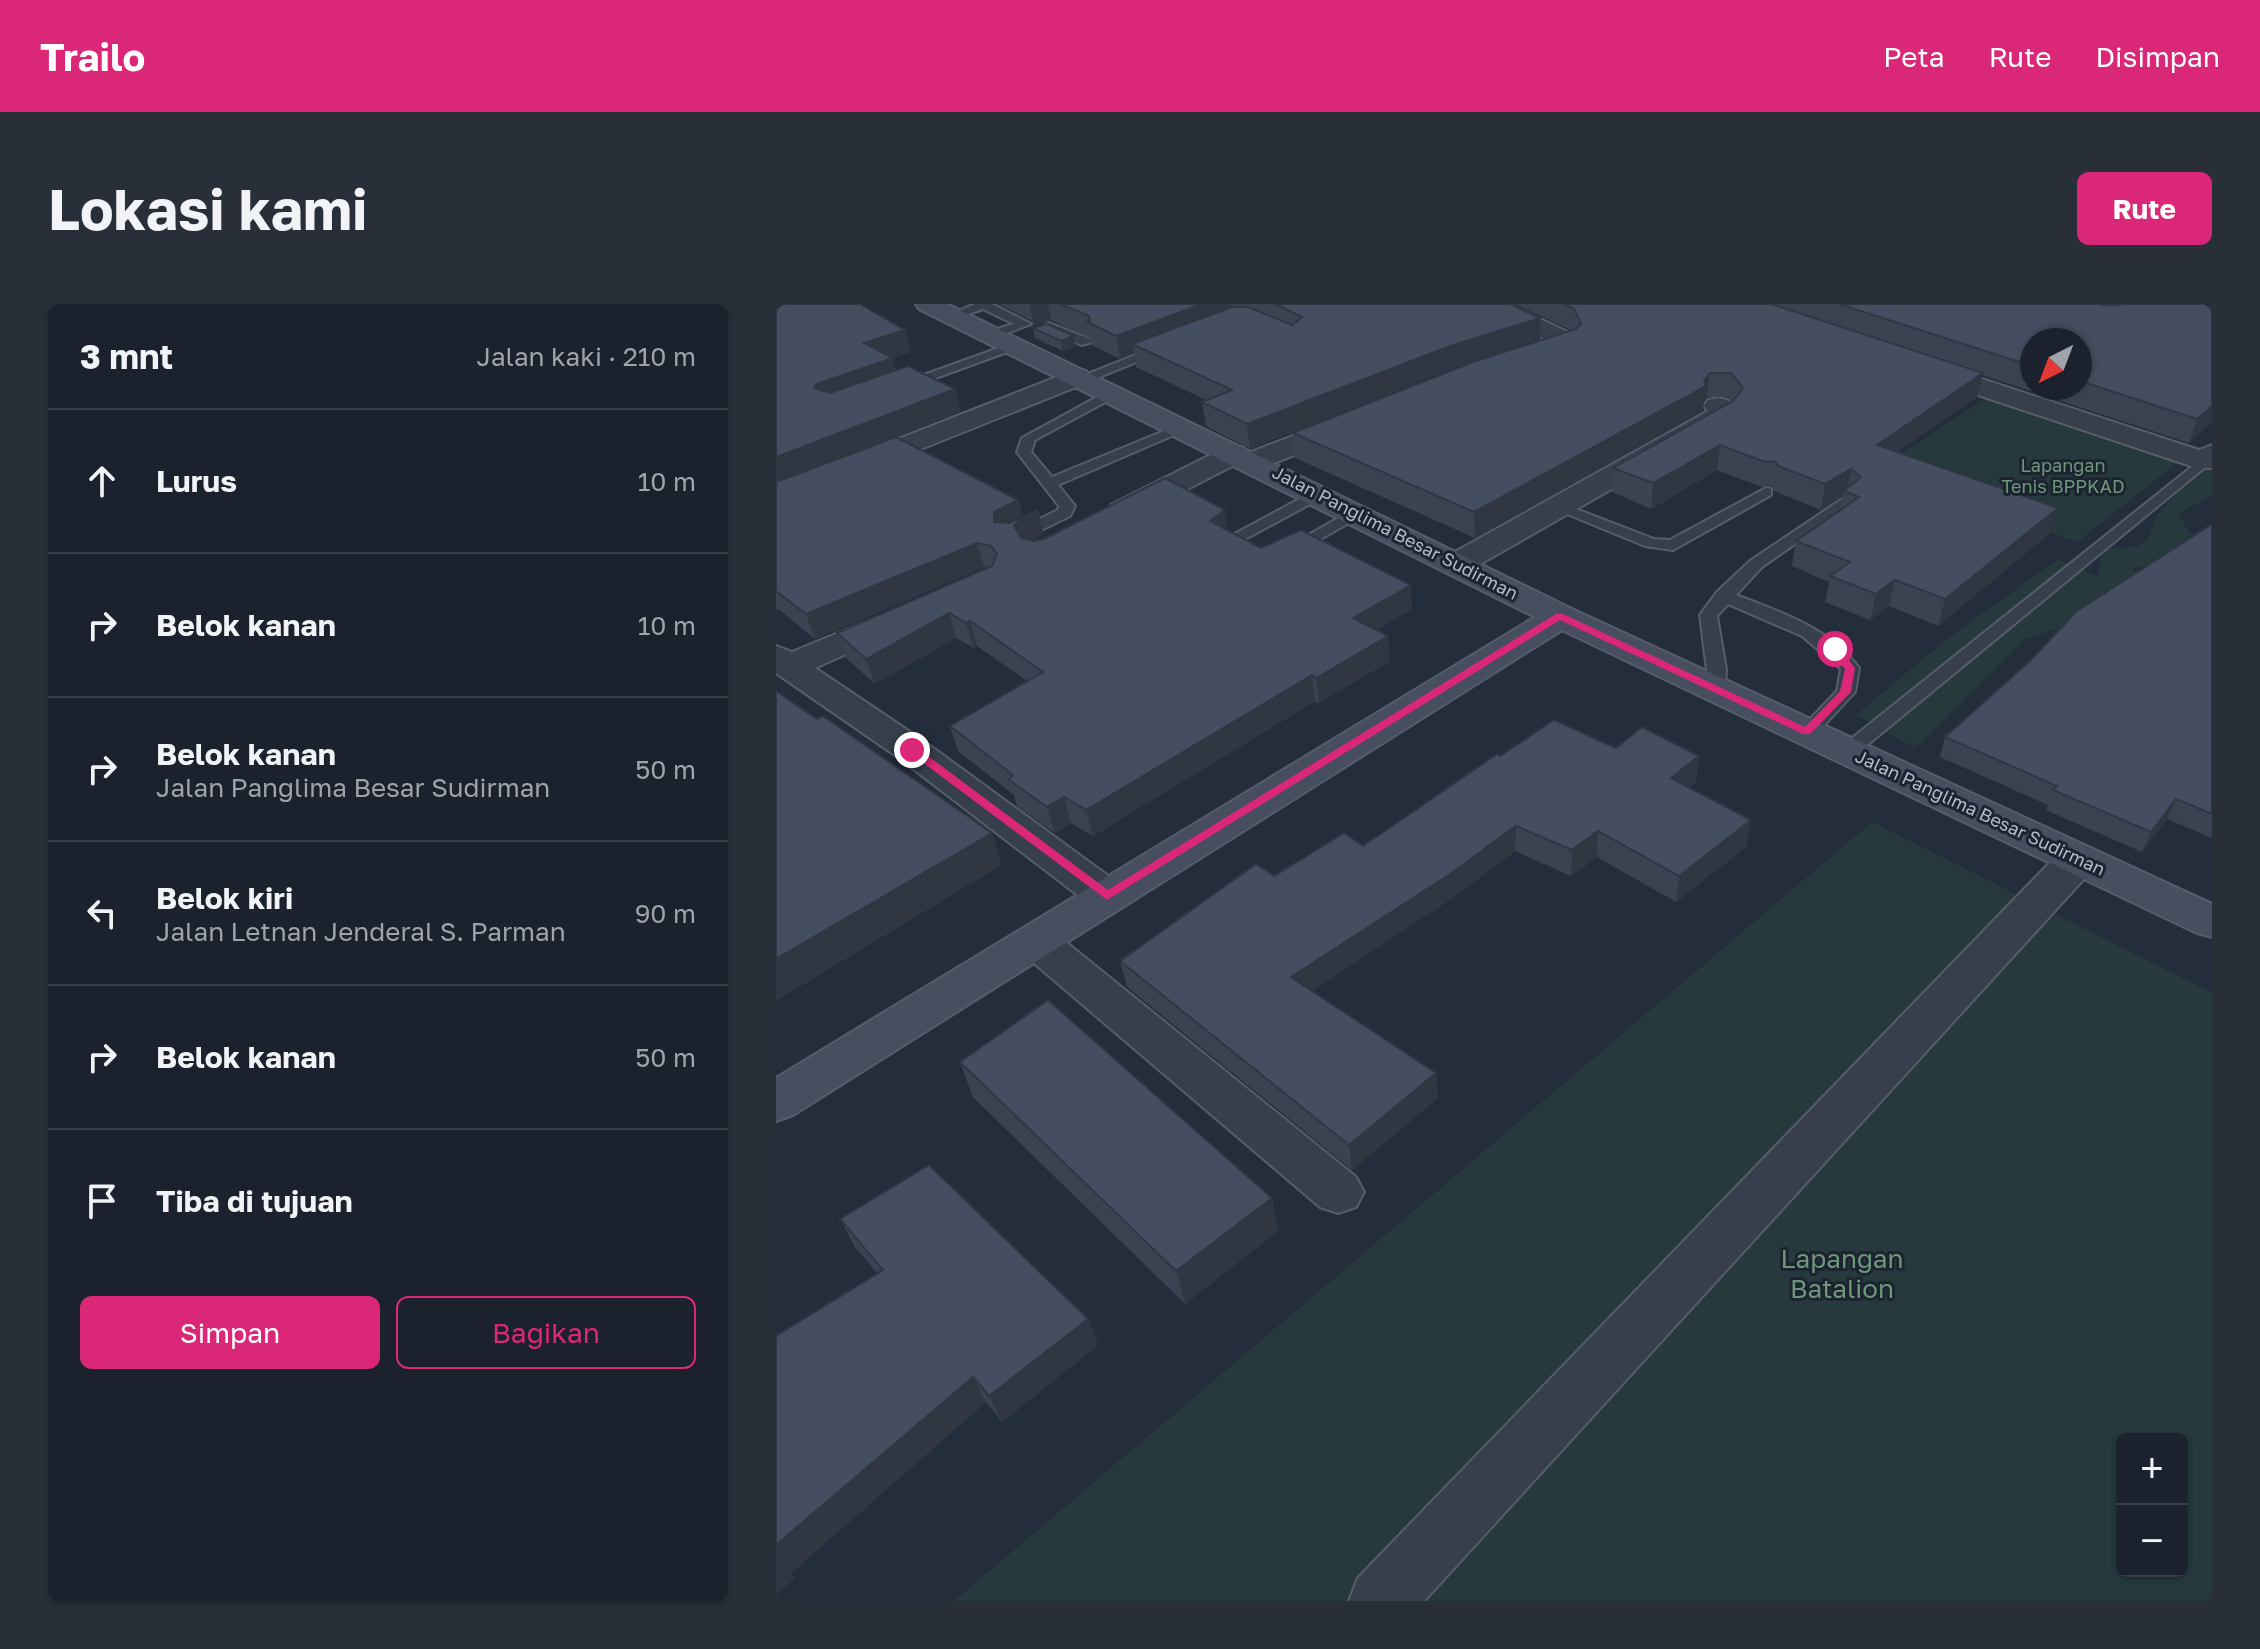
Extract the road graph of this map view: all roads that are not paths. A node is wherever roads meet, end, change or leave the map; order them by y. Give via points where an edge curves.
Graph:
1 (1488, 304) edge
2 (940, 310) edge
3 (1003, 341) junction
4 (1086, 342) edge
5 (1178, 343) edge
6 (1897, 359) edge
7 (1497, 366) edge
8 (1080, 378) junction
9 (888, 390) edge
10 (1113, 394) junction
11 (1718, 406) edge
12 (1379, 411) edge
13 (1181, 429) junction
14 (1243, 458) junction
15 (2208, 458) edge
16 (1050, 483) junction
17 (1766, 492) edge
18 (1318, 494) junction
19 (776, 498) edge
20 (1845, 502) edge
21 (1558, 507) junction
22 (1356, 513) junction
23 (1008, 541) edge
24 (1039, 552) edge
25 (1278, 556) edge
26 (1251, 557) edge
27 (1457, 564) junction
28 (1723, 596) junction
29 (929, 604) edge
30 (1560, 616) junction
31 (783, 661) edge
32 (1716, 690) junction
33 (1807, 732) junction
34 (1848, 751) junction
35 (2078, 859) junction
36 (1107, 896) junction
37 (2212, 922) edge
38 (1036, 941) junction
39 (776, 1102) edge
40 (1338, 1192) dead end
41 (1381, 1601) edge

1 - 7 street via 1565,344
2 - 3 main road, Jalan Panglima Besar Sudirman
3 - 4 lane via 1050,327
3 - 8 main road, Jalan Panglima Besar Sudirman
3 - 9 lane
5 - 8 lane
6 - 15 street
8 - 10 main road, Jalan Panglima Besar Sudirman
8 - 19 street
10 - 13 main road, Jalan Panglima Besar Sudirman
10 - 16 lane via 1029,438 1024,452
11 - 21 street via 1723,412 1719,416
12 - 14 street
13 - 14 main road, Jalan Panglima Besar Sudirman
13 - 16 lane
14 - 18 main road, Jalan Panglima Besar Sudirman
14 - 24 street
15 - 34 lane
16 - 23 lane via 1064,499 1065,513
17 - 21 lane via 1673,545 1651,543
18 - 22 main road, Jalan Panglima Besar Sudirman
18 - 26 lane via 1224,544
20 - 28 lane via 1756,564
21 - 27 street
22 - 25 lane
22 - 27 main road, Jalan Panglima Besar Sudirman
27 - 30 main road, Jalan Panglima Besar Sudirman
28 - 32 lane via 1708,615 1708,635 1720,665
28 - 33 lane via 1801,626 1835,649 1850,668 1846,692
29 - 31 street
30 - 32 main road, Jalan Panglima Besar Sudirman
30 - 36 main road
31 - 36 street
32 - 33 main road, Jalan Panglima Besar Sudirman
33 - 34 main road, Jalan Panglima Besar Sudirman
34 - 35 main road, Jalan Panglima Besar Sudirman
35 - 37 main road, Jalan Panglima Besar Sudirman
35 - 41 street
36 - 38 main road
38 - 39 main road
38 - 40 street

